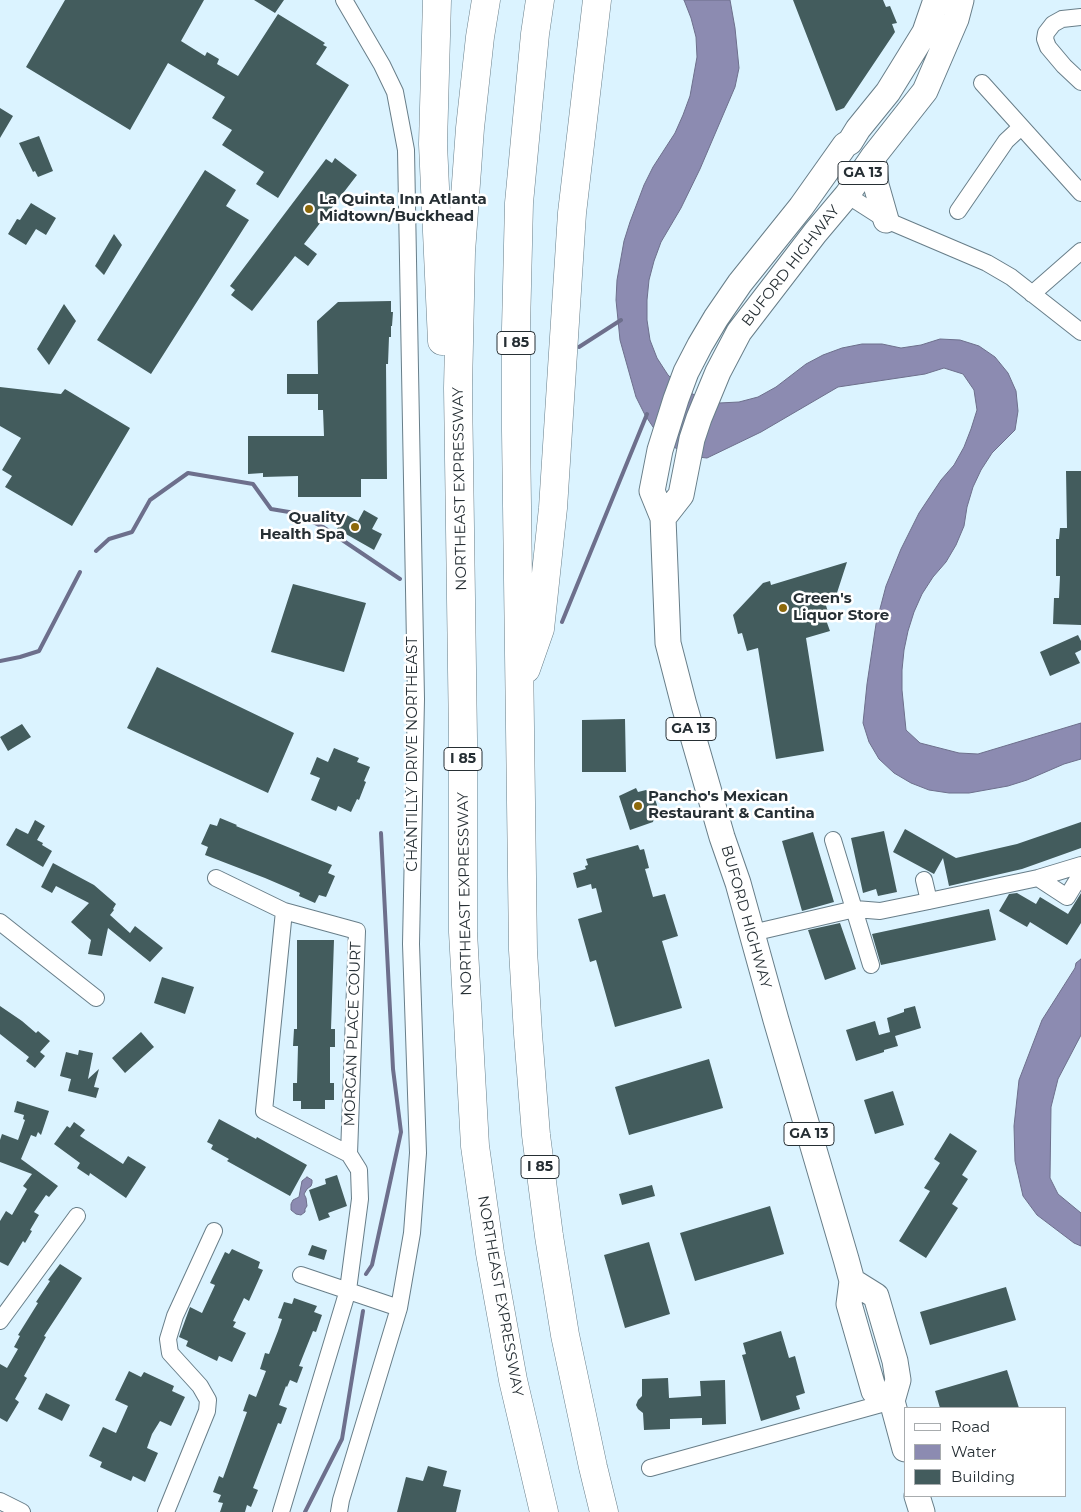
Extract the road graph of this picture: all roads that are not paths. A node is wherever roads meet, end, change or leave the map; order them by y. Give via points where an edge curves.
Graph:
1 (344, 0) edge
2 (437, 0) edge
3 (486, 0) edge
4 (540, 0) edge
5 (597, 0) edge
6 (914, 0) edge
7 (936, 0) edge
8 (961, 0) edge
9 (1081, 17) edge
10 (925, 32) junction
11 (1081, 82) edge
12 (982, 83) dead end
13 (888, 92) junction
14 (1021, 127) junction
15 (873, 157) junction
16 (1081, 193) edge
17 (847, 195) junction
18 (801, 207) junction
19 (958, 211) dead end
20 (886, 220) junction
21 (1081, 251) edge
22 (1032, 294) junction
23 (1081, 332) edge
24 (458, 442) junction
25 (663, 518) junction
26 (520, 687) junction
27 (833, 840) dead end
28 (1081, 865) edge
29 (1081, 874) edge
30 (216, 878) dead end
31 (1038, 878) junction
32 (924, 880) dead end
33 (929, 901) junction
34 (855, 909) junction
35 (284, 911) junction
36 (0, 922) edge
37 (752, 933) junction
38 (871, 965) dead end
39 (96, 998) dead end
40 (349, 1154) junction
41 (76, 1216) dead end
42 (214, 1231) dead end
43 (301, 1274) dead end
44 (348, 1290) junction
45 (399, 1308) junction
46 (0, 1321) edge
47 (892, 1401) junction
48 (904, 1445) edge
49 (650, 1468) dead end
50 (918, 1497) edge
51 (166, 1512) edge
52 (281, 1512) edge
53 (339, 1512) edge
54 (544, 1512) edge
55 (604, 1512) edge
56 (922, 1512) edge

1 - 45 street, CHANTILLY DRIVE NORTHEAST via 395,92 406,150 416,699 411,944 418,1153 412,1233
2 - 24 highway via 433,144 441,329
3 - 24 highway, NORTHEAST EXPRESSWAY / I 85 via 470,128 461,252
4 - 26 highway, I 85 via 519,203 516,431
5 - 26 highway via 572,213 553,508 540,629
6 - 10 main road
7 - 10 main road, BUFORD HIGHWAY / GA 13
8 - 15 main road, BUFORD HIGHWAY / GA 13 via 925,91
9 - 11 street via 1062,19 1053,24 1045,39 1064,66
10 - 13 main road, BUFORD HIGHWAY / GA 13
12 - 14 street
13 - 17 main road via 883,109 844,164 842,174
13 - 18 main road, BUFORD HIGHWAY / GA 13
14 - 16 street
14 - 19 street via 1006,142
15 - 17 main road, BUFORD HIGHWAY / GA 13
15 - 20 main road via 876,185
17 - 18 main road via 826,192
17 - 20 street
17 - 25 main road, BUFORD HIGHWAY / GA 13 via 739,332 699,418 681,495
18 - 25 main road, BUFORD HIGHWAY / GA 13 via 716,318 693,358 676,400 655,474 652,491
20 - 22 street via 987,263
21 - 22 street
22 - 23 street
24 - 54 highway, NORTHEAST EXPRESSWAY / I 85 via 463,932 475,1146 513,1380
25 - 37 main road, BUFORD HIGHWAY / GA 13 via 668,644
26 - 55 highway, I 85 via 524,950 536,1135 565,1334
27 - 34 street
28 - 31 street
29 - 31 street via 1068,897
30 - 35 street, MORGAN PLACE COURT
31 - 33 street
32 - 33 street
33 - 34 street via 880,911
34 - 37 street
34 - 38 street
35 - 40 street, MORGAN PLACE COURT via 264,1111
35 - 40 street, MORGAN PLACE COURT via 357,931
36 - 39 street
37 - 47 main road, BUFORD HIGHWAY / GA 13 via 852,1281 876,1296 898,1380
40 - 44 street, MORGAN PLACE COURT via 359,1170 360,1199
41 - 46 street
42 - 51 street via 175,1316 168,1339 170,1353 200,1386 208,1400
43 - 44 street
44 - 45 street
44 - 52 street, MORGAN PLACE COURT
45 - 53 street, CHANTILLY DRIVE NORTHEAST
47 - 48 main road, BUFORD HIGHWAY / GA 13
47 - 49 street
50 - 56 main road

